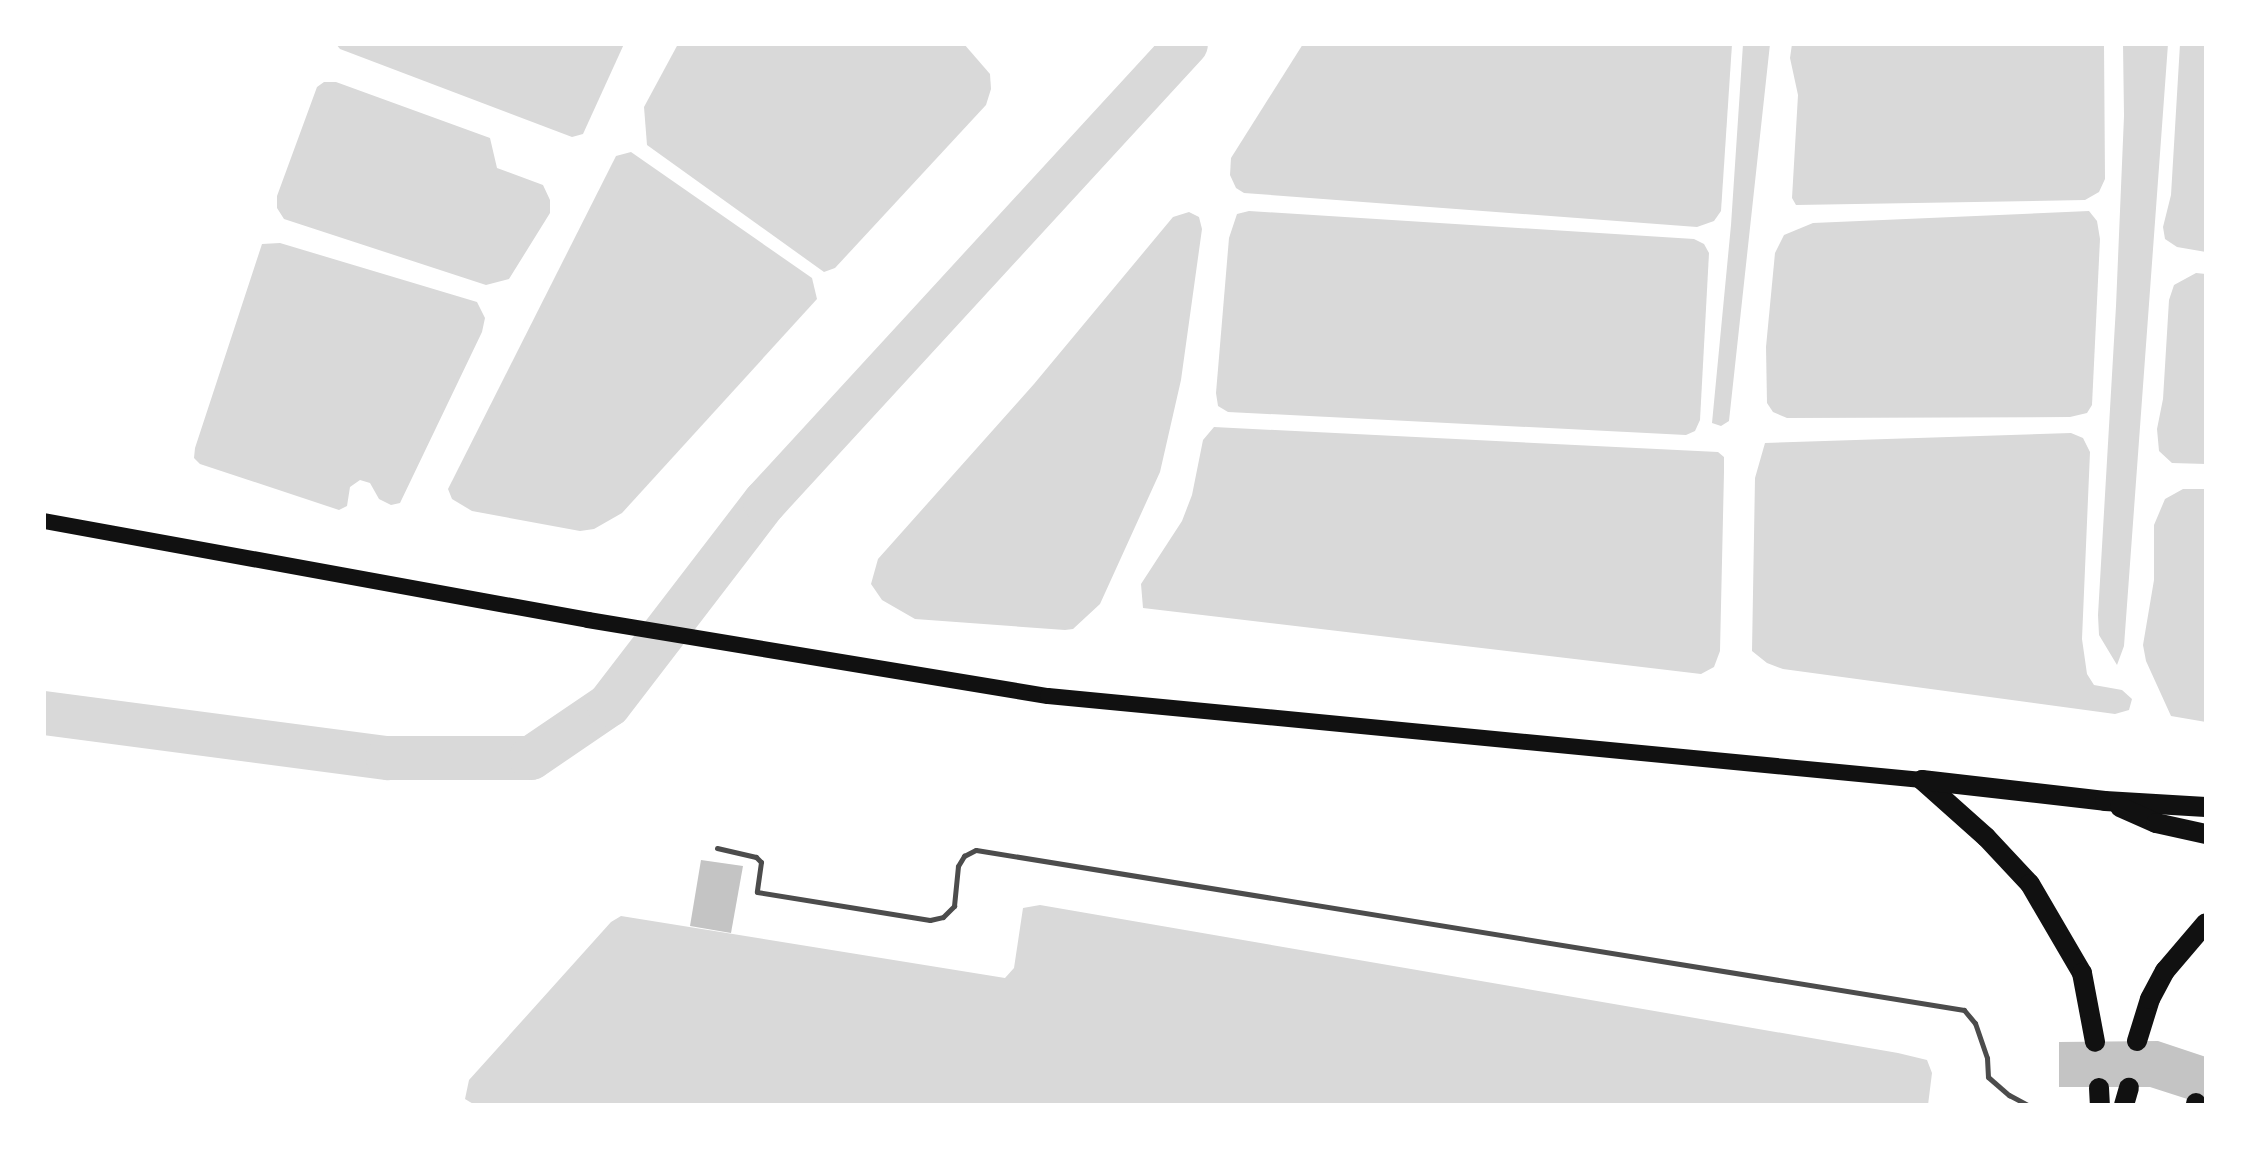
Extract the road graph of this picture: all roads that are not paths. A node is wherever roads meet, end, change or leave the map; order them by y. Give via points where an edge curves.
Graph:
1 (44, 521) edge
2 (1922, 780) junction
3 (2105, 801) junction
4 (2206, 807) edge
5 (2206, 834) edge
6 (717, 848) dead end
7 (2206, 923) edge
8 (2137, 1041) dead end
9 (2095, 1042) dead end
10 (2028, 1105) edge

1 - 2 main road via 588,620 1048,696
2 - 3 highway
2 - 9 highway via 2030,884 2082,973
3 - 4 highway
3 - 5 highway via 2156,823
6 - 10 lane via 761,862 757,892 930,920 954,906 958,866 976,850 1964,1010 1975,1023 1988,1077
7 - 8 highway via 2165,971

